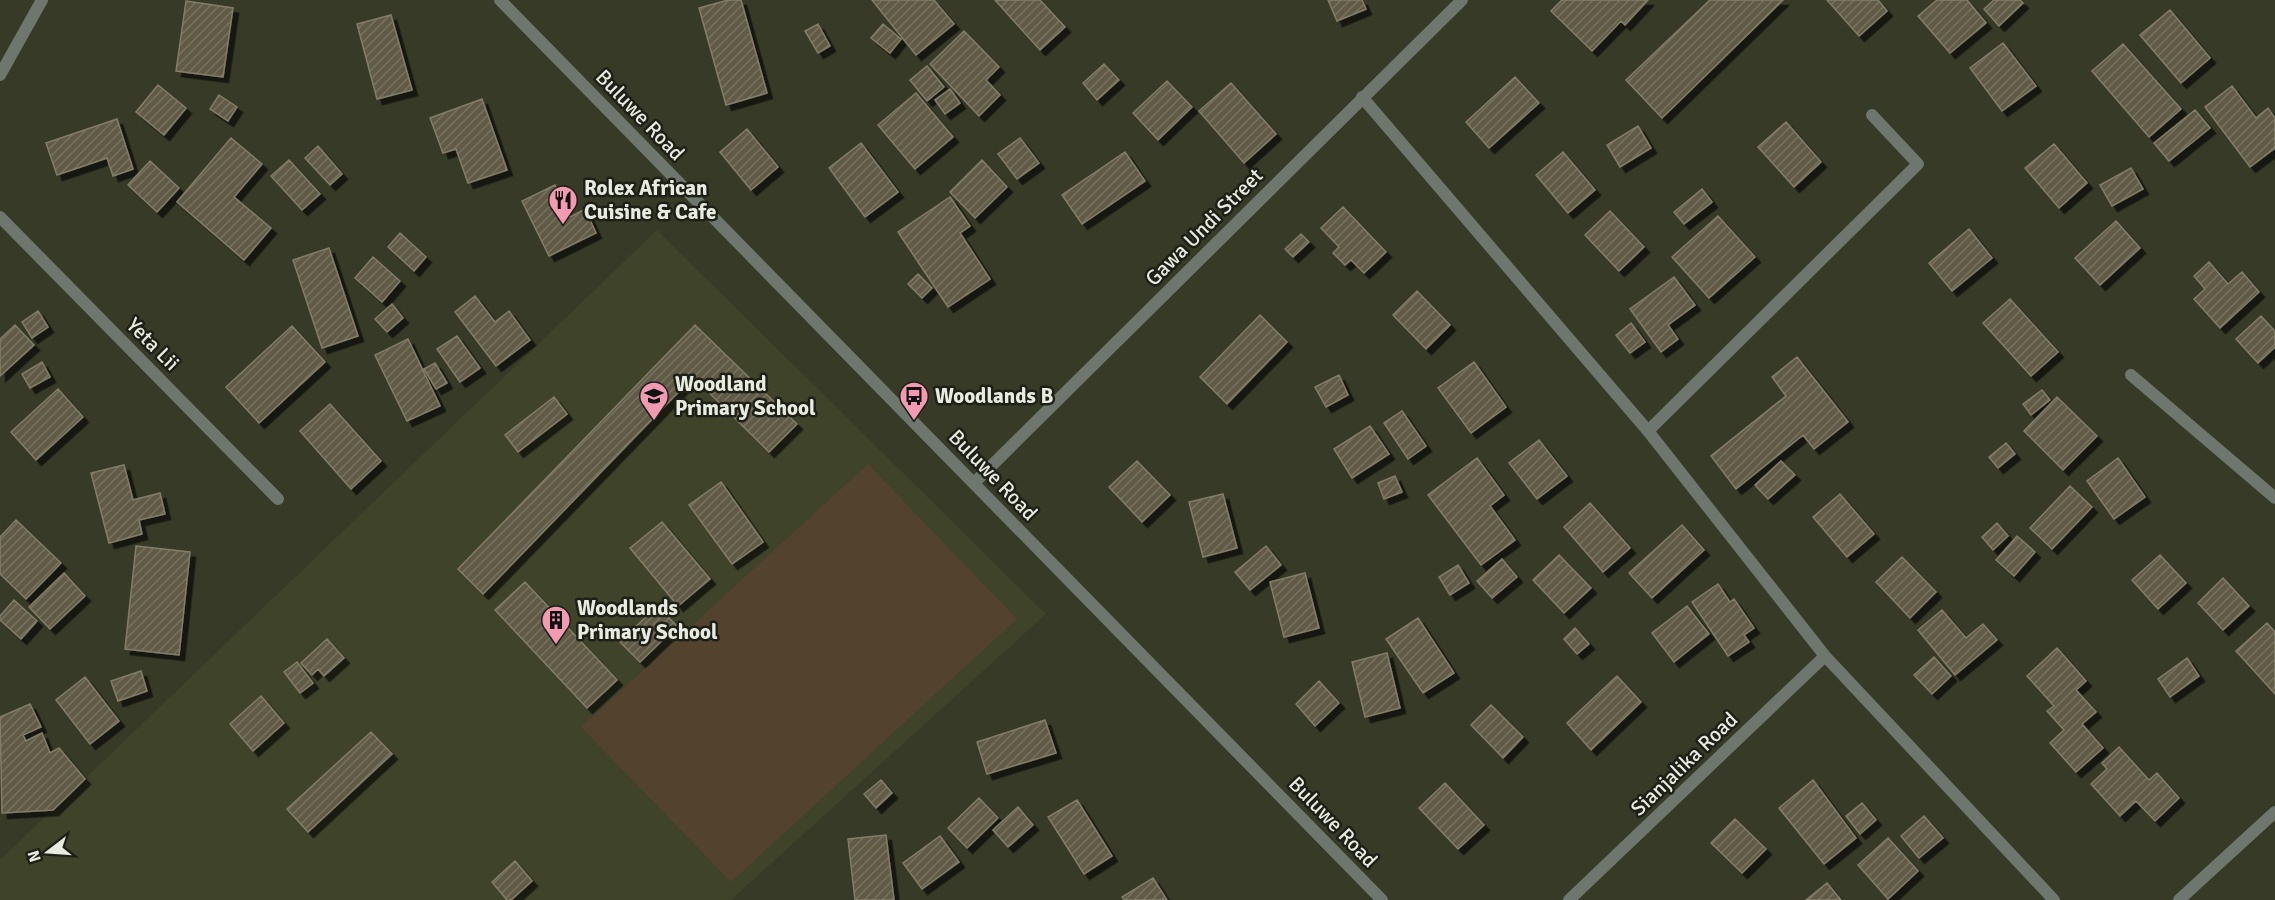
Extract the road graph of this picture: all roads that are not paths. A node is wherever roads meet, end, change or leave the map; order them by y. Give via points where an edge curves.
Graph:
1 (42, 0) edge
2 (500, 0) edge
3 (1461, 0) edge
4 (0, 75) edge
5 (1362, 97) junction
6 (1872, 115) dead end
7 (0, 217) edge
8 (2131, 375) dead end
9 (1648, 431) junction
10 (974, 483) junction
11 (2275, 498) edge
12 (278, 499) dead end
13 (1825, 656) junction
14 (2275, 812) edge
15 (1382, 900) edge
16 (1569, 900) edge
17 (2054, 900) edge
18 (2180, 900) edge

1 - 4 street
2 - 10 street, Buluwe Road
3 - 5 street, Gawa Undi Street
5 - 9 street
5 - 10 street, Gawa Undi Street
6 - 9 street via 1918,164
7 - 12 street, Yeta Lii
8 - 11 street
9 - 13 street
10 - 15 street, Buluwe Road
13 - 16 street, Sianjalika Road
13 - 17 street
14 - 18 street

